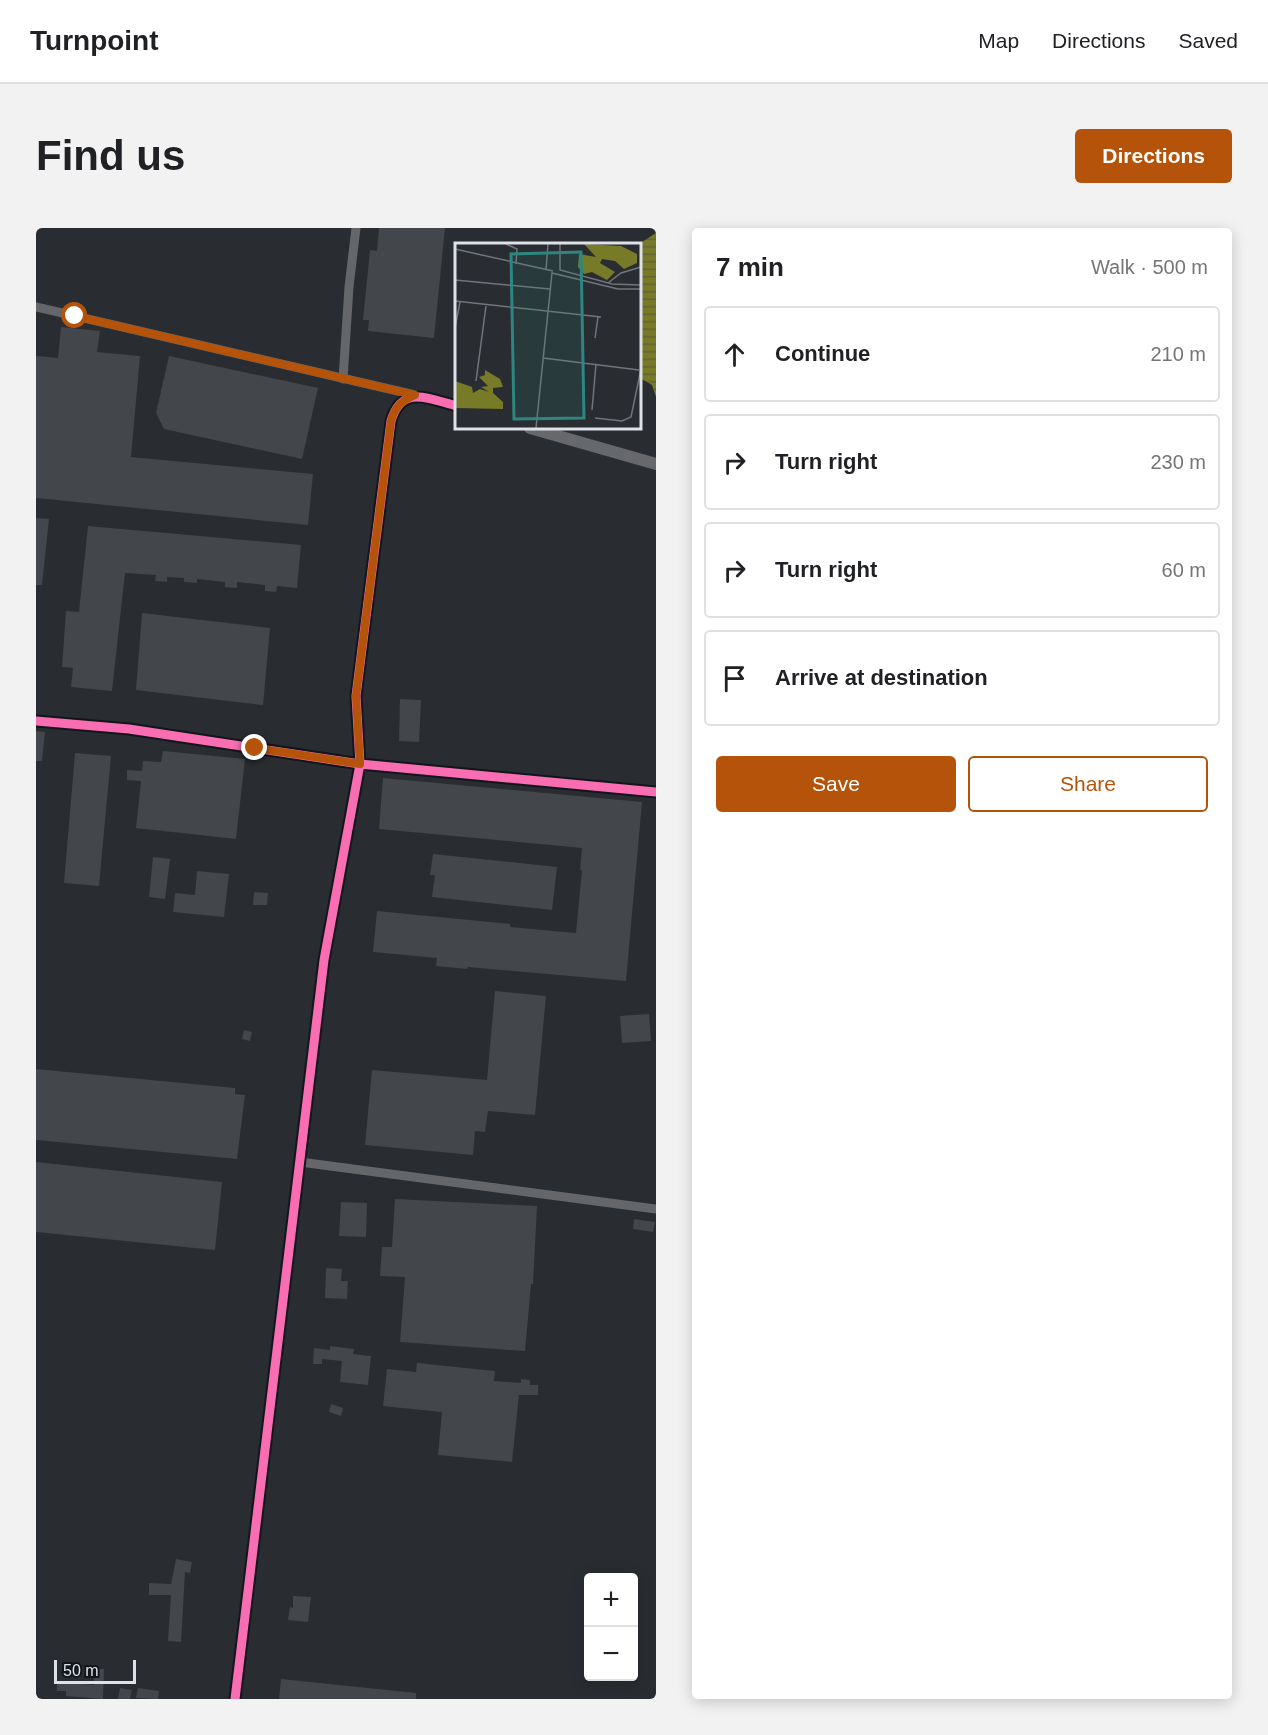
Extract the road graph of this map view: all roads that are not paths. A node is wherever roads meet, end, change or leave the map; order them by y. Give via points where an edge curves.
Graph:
1 (356, 228) edge
2 (36, 307) edge
3 (343, 380) junction
4 (415, 395) junction
5 (455, 406) edge
6 (534, 429) edge
7 (656, 464) edge
8 (36, 721) edge
9 (360, 764) junction
10 (656, 792) edge
11 (300, 1162) junction
12 (656, 1209) edge
13 (235, 1699) edge

1 - 3 street
2 - 3 street
3 - 4 street
4 - 5 street
4 - 9 street via 394,409 391,421 356,696
6 - 7 street
8 - 9 street via 129,729
9 - 10 street
9 - 11 street via 324,960
11 - 12 street
11 - 13 street

